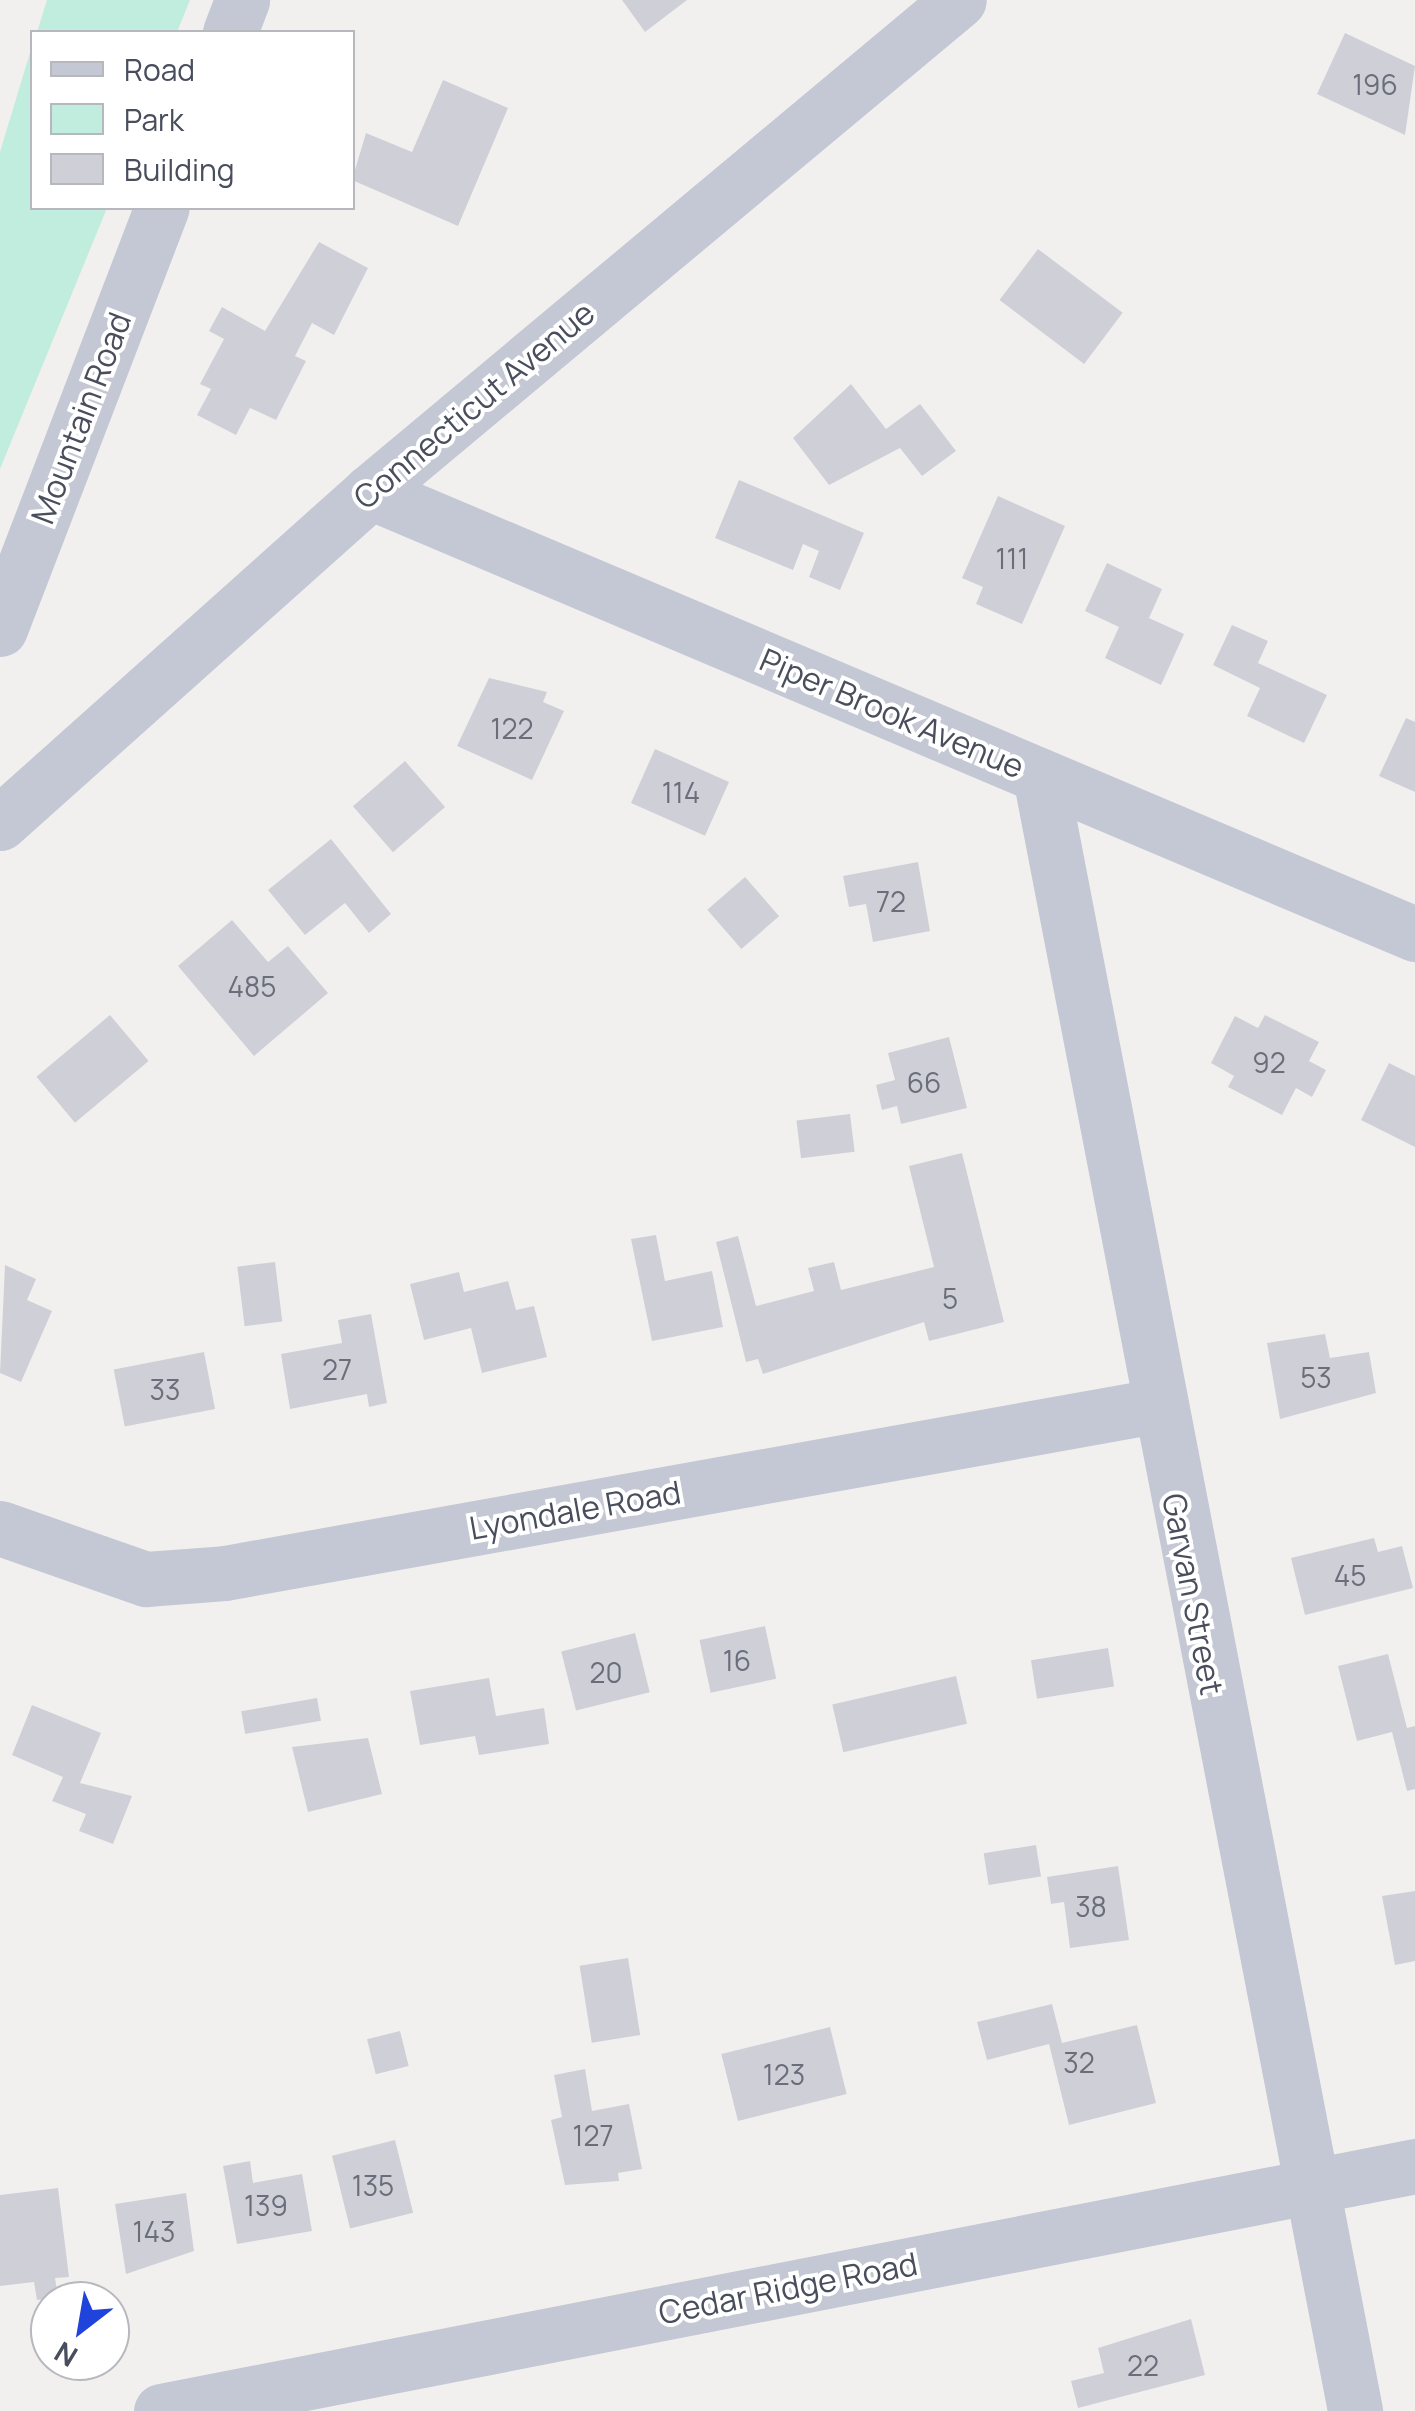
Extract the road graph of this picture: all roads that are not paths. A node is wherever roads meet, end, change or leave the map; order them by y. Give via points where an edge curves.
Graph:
1 (242, 0) edge
2 (959, 0) edge
3 (231, 30) edge
4 (161, 210) edge
5 (370, 492) junction
6 (0, 629) edge
7 (1040, 776) junction
8 (0, 823) edge
9 (1415, 934) edge
10 (1155, 1406) junction
11 (0, 1528) edge
12 (1415, 2166) edge
13 (1313, 2185) junction
14 (161, 2411) edge
15 (1355, 2411) edge

1 - 3 street
2 - 5 street, Connecticut Avenue
4 - 6 street, Mountain Road
5 - 7 street, Piper Brook Avenue
5 - 8 street, Connecticut Avenue
7 - 9 street, Piper Brook Avenue
7 - 10 street, Garvan Street
10 - 11 street, Lyondale Road via 225,1572 146,1579
10 - 13 street, Garvan Street
12 - 13 street, Cedar Ridge Road
13 - 14 street, Cedar Ridge Road
13 - 15 street, Garvan Street

